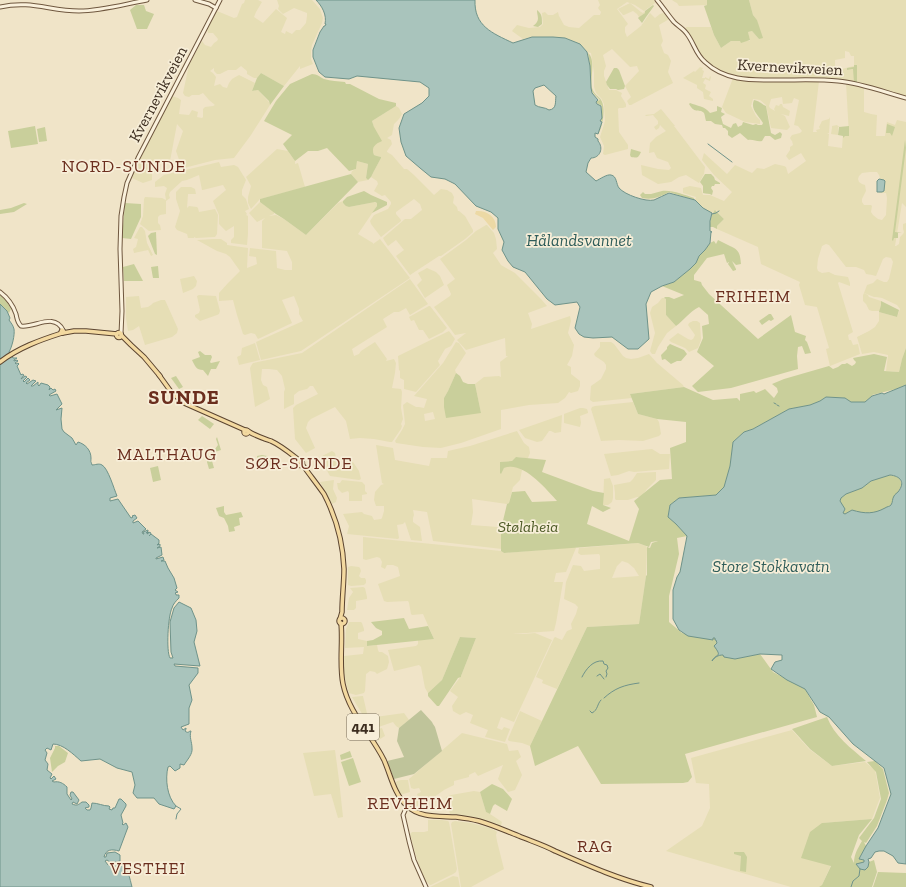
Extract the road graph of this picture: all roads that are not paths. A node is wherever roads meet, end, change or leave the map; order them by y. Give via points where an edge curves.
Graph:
1 (147, 0) edge
2 (195, 0) edge
3 (220, 0) edge
4 (657, 0) edge
5 (0, 7) edge
6 (216, 8) junction
7 (906, 98) edge
8 (0, 292) edge
9 (62, 332) junction
10 (119, 335) junction
11 (0, 362) edge
12 (408, 807) junction
13 (426, 887) edge
14 (651, 887) edge

1 - 5 main road via 80,11 28,2
2 - 6 main road
3 - 6 main road, Kvernevikveien
4 - 7 main road, Kvernevikveien via 688,35 701,59 729,76 753,80 840,81
6 - 10 main road, Kvernevikveien via 127,183 120,225 122,322
8 - 9 main road via 12,305 21,326 50,322 61,326
9 - 10 main road, 441 via 86,331
9 - 11 main road, 441 via 27,346
10 - 12 main road, 441 via 144,357 174,395 184,403 289,453 307,471 326,498 341,540 343,557 341,675 344,688 355,714 383,759 398,796
12 - 13 main road via 403,816 411,851
12 - 14 main road via 426,816 465,818 482,822 615,876

